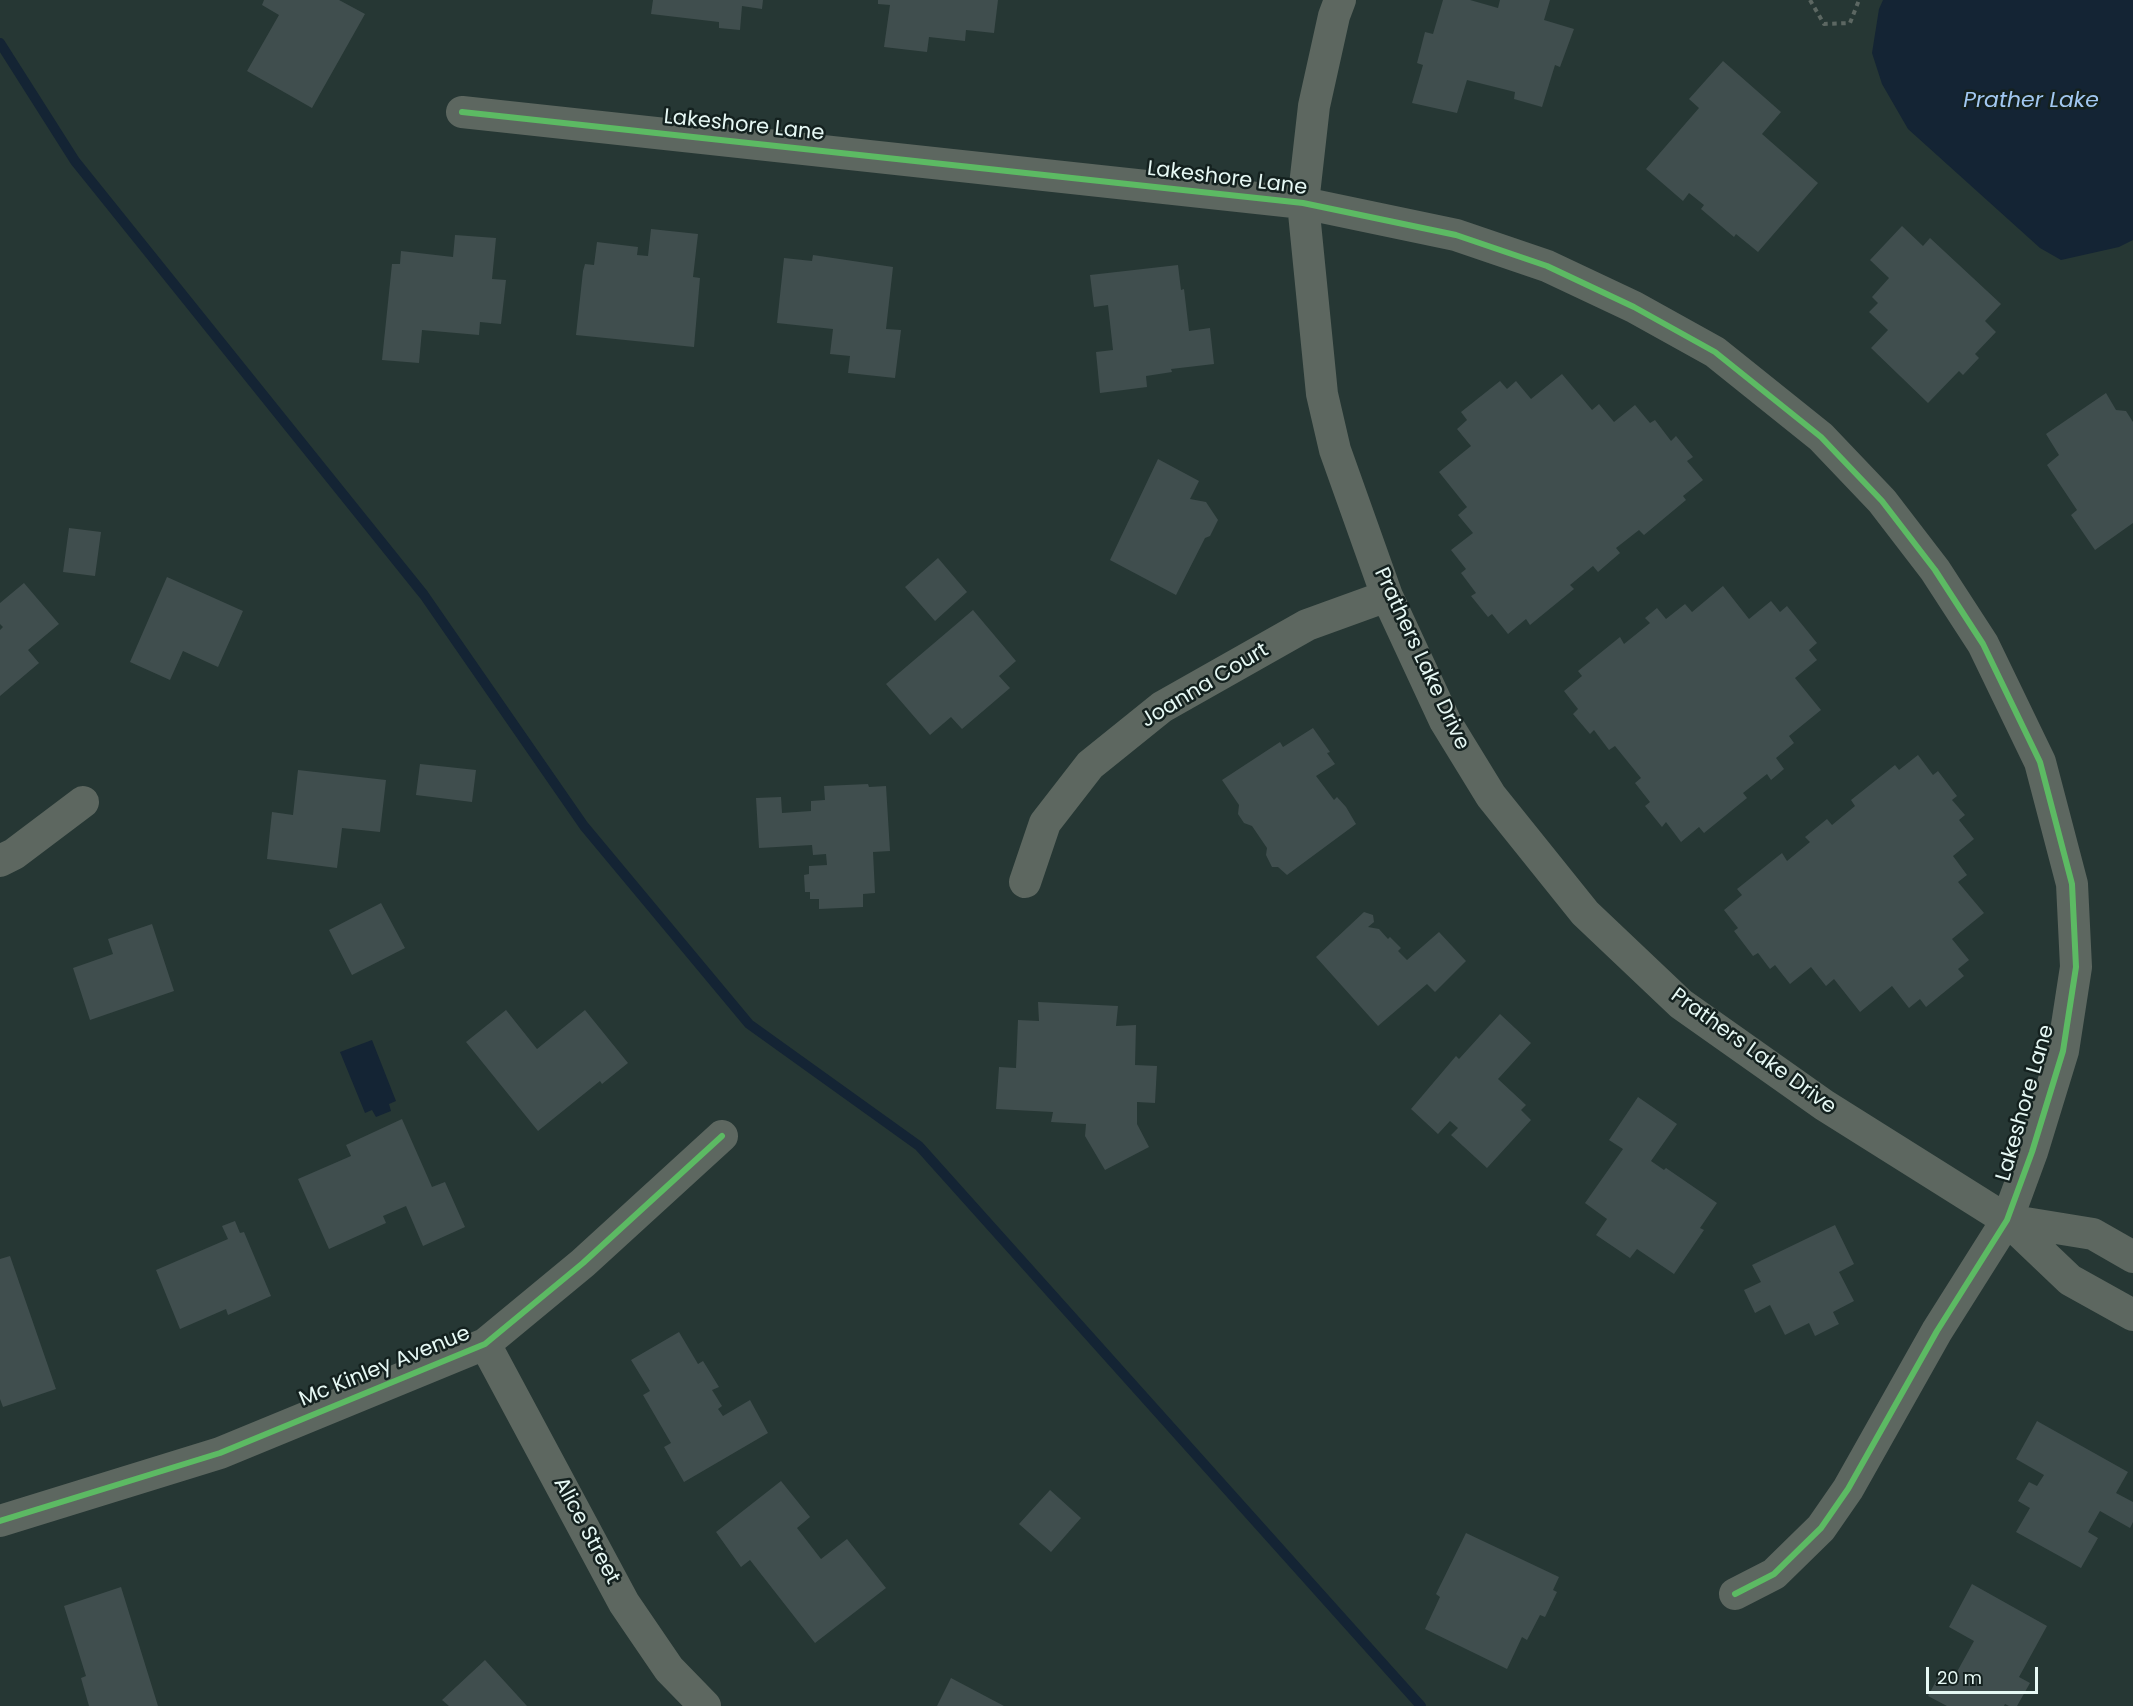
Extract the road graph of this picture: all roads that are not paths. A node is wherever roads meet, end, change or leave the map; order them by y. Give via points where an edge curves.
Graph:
1 (1340, 0) edge
2 (462, 112) dead end
3 (1303, 203) junction
4 (1388, 596) junction
5 (83, 802) dead end
6 (0, 861) edge
7 (1024, 882) dead end
8 (722, 1136) dead end
9 (2007, 1220) junction
10 (2133, 1257) edge
11 (2133, 1315) edge
12 (485, 1344) junction
13 (0, 1521) edge
14 (1736, 1594) dead end
15 (705, 1706) edge

1 - 3 street, Prathers Lake Drive via 1314,106
2 - 3 street, Lakeshore Lane
3 - 4 street, Prathers Lake Drive via 1322,394 1335,450
3 - 9 street, Lakeshore Lane via 1456,235 1547,267 1715,352 1821,437 1882,501 1935,570 1983,644 2040,762 2072,884 2076,967 2063,1051
4 - 7 street, Joanna Court via 1307,625 1172,701 1144,721 1090,765 1045,823
4 - 9 street, Prathers Lake Drive via 1445,721 1491,796 1585,913 1681,1004 1824,1104
5 - 6 street via 14,855
8 - 12 street, Mc Kinley Avenue via 583,1263
9 - 10 street, Prathers Lake Drive via 2092,1234
9 - 11 street, Prathers Lake Drive via 2070,1280
9 - 14 street, Lakeshore Lane via 1821,1528 1774,1574
12 - 13 street, Mc Kinley Avenue via 220,1453
12 - 15 street, Alice Street via 624,1603 669,1669

